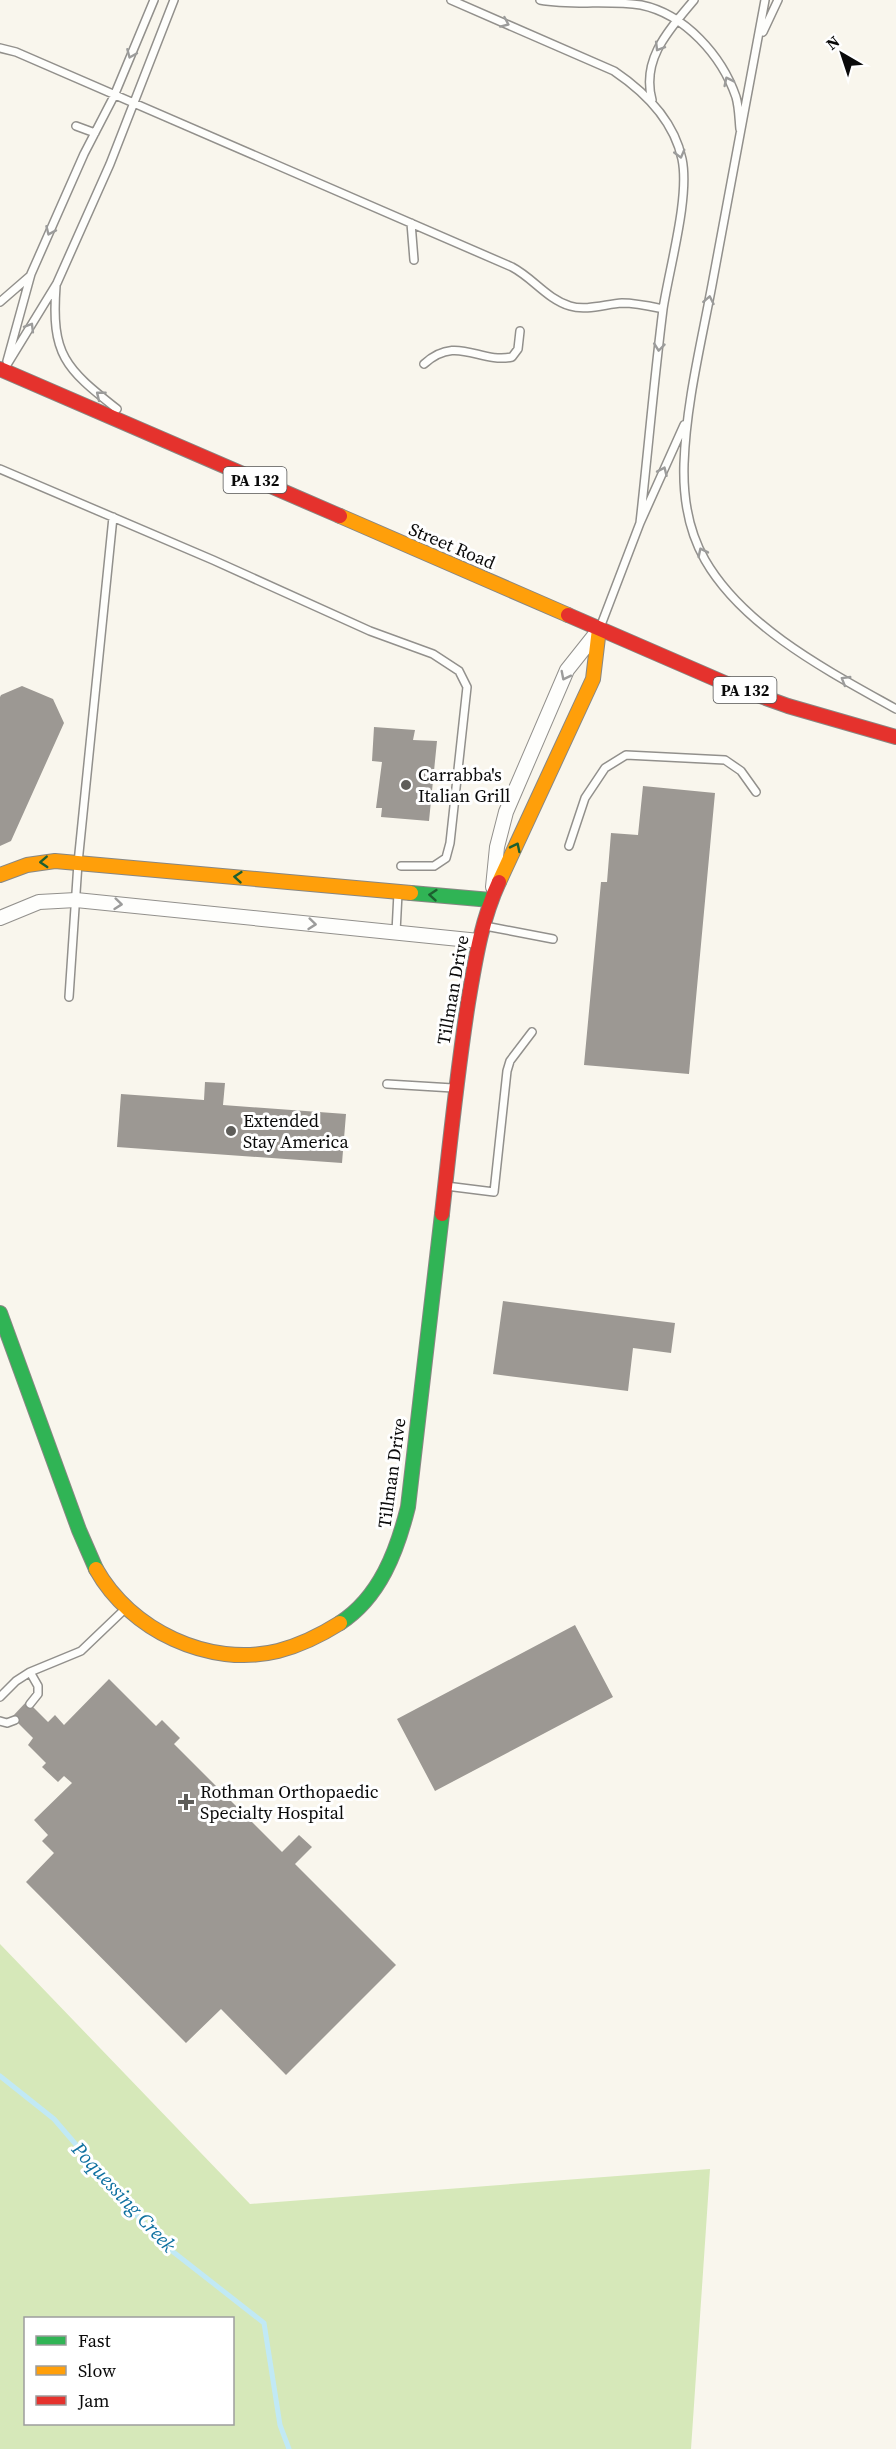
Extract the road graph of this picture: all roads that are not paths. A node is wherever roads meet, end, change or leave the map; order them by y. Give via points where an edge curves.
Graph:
1 (154, 0) edge
2 (174, 0) edge
3 (451, 0) edge
4 (540, 0) edge
5 (693, 0) edge
6 (765, 0) edge
7 (778, 0) edge
8 (677, 21) junction
9 (757, 45) junction
10 (0, 48) edge
11 (114, 96) junction
12 (653, 103) junction
13 (134, 104) junction
14 (76, 126) dead end
15 (95, 133) junction
16 (740, 137) junction
17 (411, 223) junction
18 (414, 260) dead end
19 (31, 274) junction
20 (57, 283) junction
21 (0, 303) edge
22 (663, 309) junction
23 (520, 331) dead end
24 (424, 364) dead end
25 (2, 370) edge
26 (687, 420) junction
27 (145, 432) junction
28 (0, 469) edge
29 (113, 517) junction
30 (640, 523) junction
31 (599, 629) junction
32 (896, 709) edge
33 (896, 737) edge
34 (756, 792) dead end
35 (568, 846) dead end
36 (78, 863) junction
37 (401, 866) dead end
38 (0, 874) edge
39 (399, 887) junction
40 (76, 900) junction
41 (491, 900) junction
42 (0, 918) edge
43 (483, 926) junction
44 (396, 932) junction
45 (553, 939) dead end
46 (479, 941) junction
47 (69, 997) dead end
48 (532, 1032) dead end
49 (387, 1084) dead end
50 (456, 1089) junction
51 (444, 1186) junction
52 (0, 1313) edge
53 (126, 1608) junction
54 (30, 1672) junction
55 (0, 1697) edge
56 (30, 1704) dead end
57 (15, 1720) dead end
58 (0, 1721) edge

1 -> 11 lane
2 - 13 lane
3 -> 12 lane via 614,71
4 - 8 lane via 639,5
5 - 8 lane
6 - 9 lane
7 - 9 lane
8 -> 12 lane via 651,62 649,90
16 -> 8 lane via 737,99 724,72 716,58
9 - 16 lane
10 - 11 lane
11 - 13 lane
11 - 15 lane
12 -> 22 lane via 676,141 684,176
13 - 17 lane
13 - 20 lane
14 - 15 lane
15 -> 19 lane
26 -> 16 lane
17 - 18 lane
17 - 22 lane via 512,267 547,294 573,307 630,303
19 - 21 lane
19 - 25 lane
25 -> 20 lane
27 -> 20 lane via 88,386 61,354 54,313
22 -> 30 lane
23 - 24 lane via 513,357 499,360 453,349 435,354
25 - 27 street, Street Road / PA 132
30 -> 26 lane
32 -> 26 lane via 824,667 748,614 716,576 695,539 684,493
27 - 31 street, Street Road / PA 132
28 - 29 lane
29 - 36 lane
29 - 37 lane via 433,654 459,671 467,687 446,858 434,866
30 - 31 lane
31 - 33 street, Street Road / PA 132 via 727,684
41 -> 31 street, Tillman Drive via 593,679
31 -> 41 street, Tillman Drive via 567,670 506,812
34 - 35 lane via 741,771 725,760 626,755 605,768 585,798
36 -> 38 street via 41,861
39 -> 36 street
36 - 40 lane
41 -> 39 street
39 - 44 lane
40 - 42 street via 39,902
40 -> 44 street
40 - 47 lane
41 - 43 street, Tillman Drive
43 - 45 lane
43 - 46 street, Tillman Drive
44 - 46 street
46 - 50 street, Tillman Drive
48 - 51 lane via 507,1071 494,1191
49 - 50 lane
50 - 51 street, Tillman Drive
51 - 53 street, Tillman Drive via 408,1507 391,1565 376,1590 346,1619 315,1638 255,1654 212,1652 187,1645 157,1632
52 - 53 street, Tillman Drive via 87,1551
53 - 54 lane via 81,1651
54 - 55 lane
54 - 56 lane via 38,1694
57 - 58 lane

